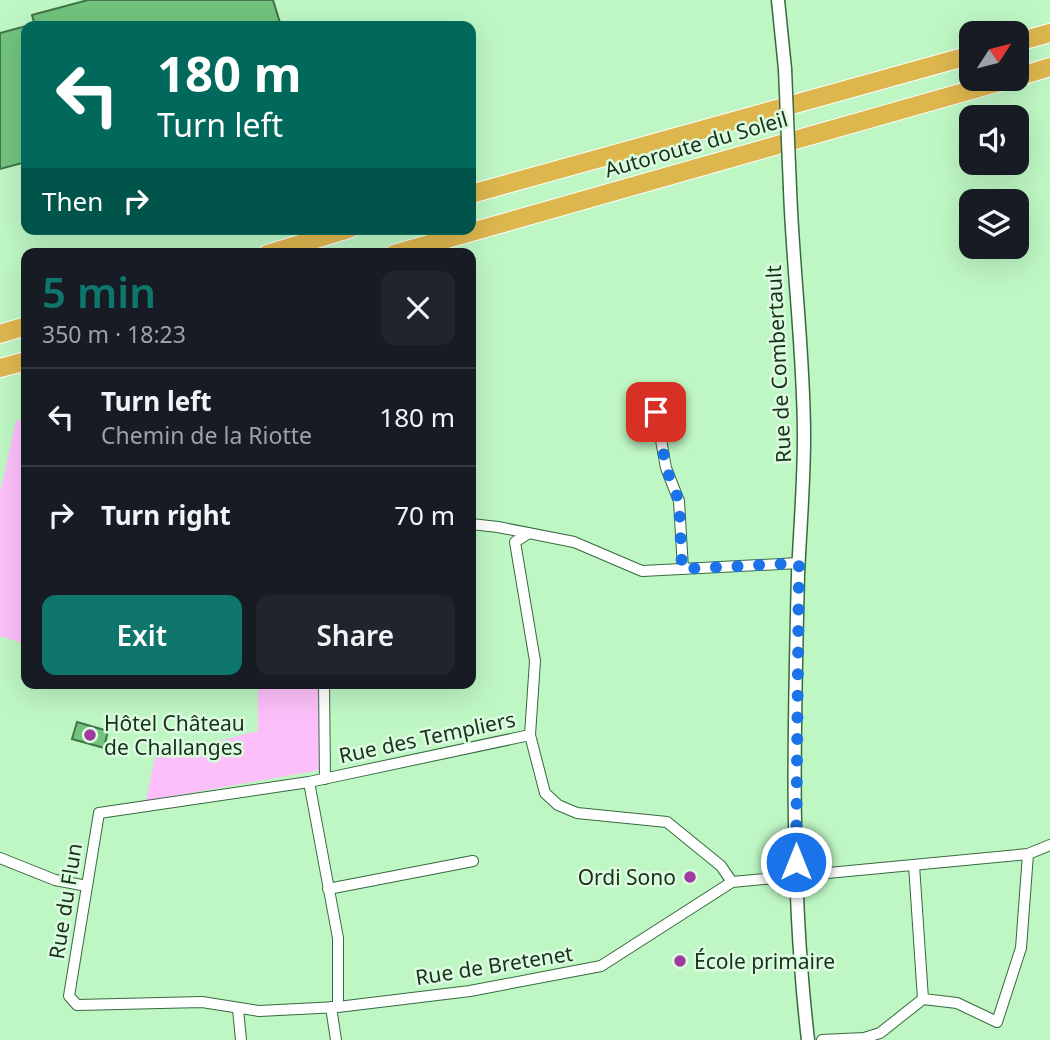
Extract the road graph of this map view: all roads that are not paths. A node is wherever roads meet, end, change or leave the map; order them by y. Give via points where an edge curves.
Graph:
1 (778, 0) edge
2 (1050, 33) edge
3 (1029, 39) edge
4 (959, 58) edge
5 (1050, 67) edge
6 (1029, 73) edge
7 (968, 91) edge
8 (476, 193) edge
9 (476, 231) edge
10 (329, 235) edge
11 (461, 235) edge
12 (287, 248) edge
13 (415, 248) edge
14 (21, 328) edge
15 (0, 334) edge
16 (21, 362) edge
17 (0, 368) edge
18 (656, 412) dead end
19 (476, 525) edge
20 (529, 533) junction
21 (799, 563) junction
22 (682, 569) junction
23 (324, 689) edge
24 (530, 735) junction
25 (325, 779) junction
26 (309, 782) junction
27 (99, 813) joint
28 (1050, 845) edge
29 (1028, 854) junction
30 (0, 858) edge
31 (473, 861) dead end
32 (914, 865) junction
33 (796, 876) junction
34 (732, 882) junction
35 (87, 886) junction
36 (328, 889) junction
37 (69, 996) joint
38 (923, 999) junction
39 (334, 1007) junction
40 (238, 1009) junction
41 (241, 1040) edge
42 (336, 1040) edge
43 (808, 1040) edge
44 (822, 1040) edge

1 - 21 street, Rue de Combertault, bridge via 802,357
2 - 3 highway
4 - 8 highway, Autoroute du Soleil
5 - 6 highway
7 - 9 highway, Autoroute du Soleil
10 - 12 highway
11 - 13 highway, Autoroute du Soleil
14 - 15 highway
16 - 17 highway
18 - 22 street via 666,468 679,501
19 - 20 street
20 - 22 street via 574,542 642,571
20 - 24 street via 515,542 535,661
21 - 22 street
21 - 33 street, Rue de Combertault
23 - 25 street
24 - 25 street, Rue des Templiers
24 - 34 street, Rue des Templiers via 545,793 558,805 577,813 667,822 721,866
25 - 26 street, Rue des Templiers
26 - 27 street, Rue des Templiers
26 - 36 street
27 - 35 street, Rue du Flun
28 - 29 street
29 - 32 street
29 - 38 street via 1021,948 998,1022 957,1003
30 - 35 street via 55,880
31 - 36 street
32 - 33 street
32 - 38 street
33 - 34 street
33 - 43 street, Rue de Combertault
34 - 39 street, Rue de Bretenet via 601,967 470,991
35 - 37 street, Rue du Flun
36 - 39 street via 338,938
37 - 40 street, Rue de Bretenet via 76,1005 202,1002
38 - 44 street via 880,1033
39 - 40 street, Rue de Bretenet
39 - 42 street
40 - 41 street

